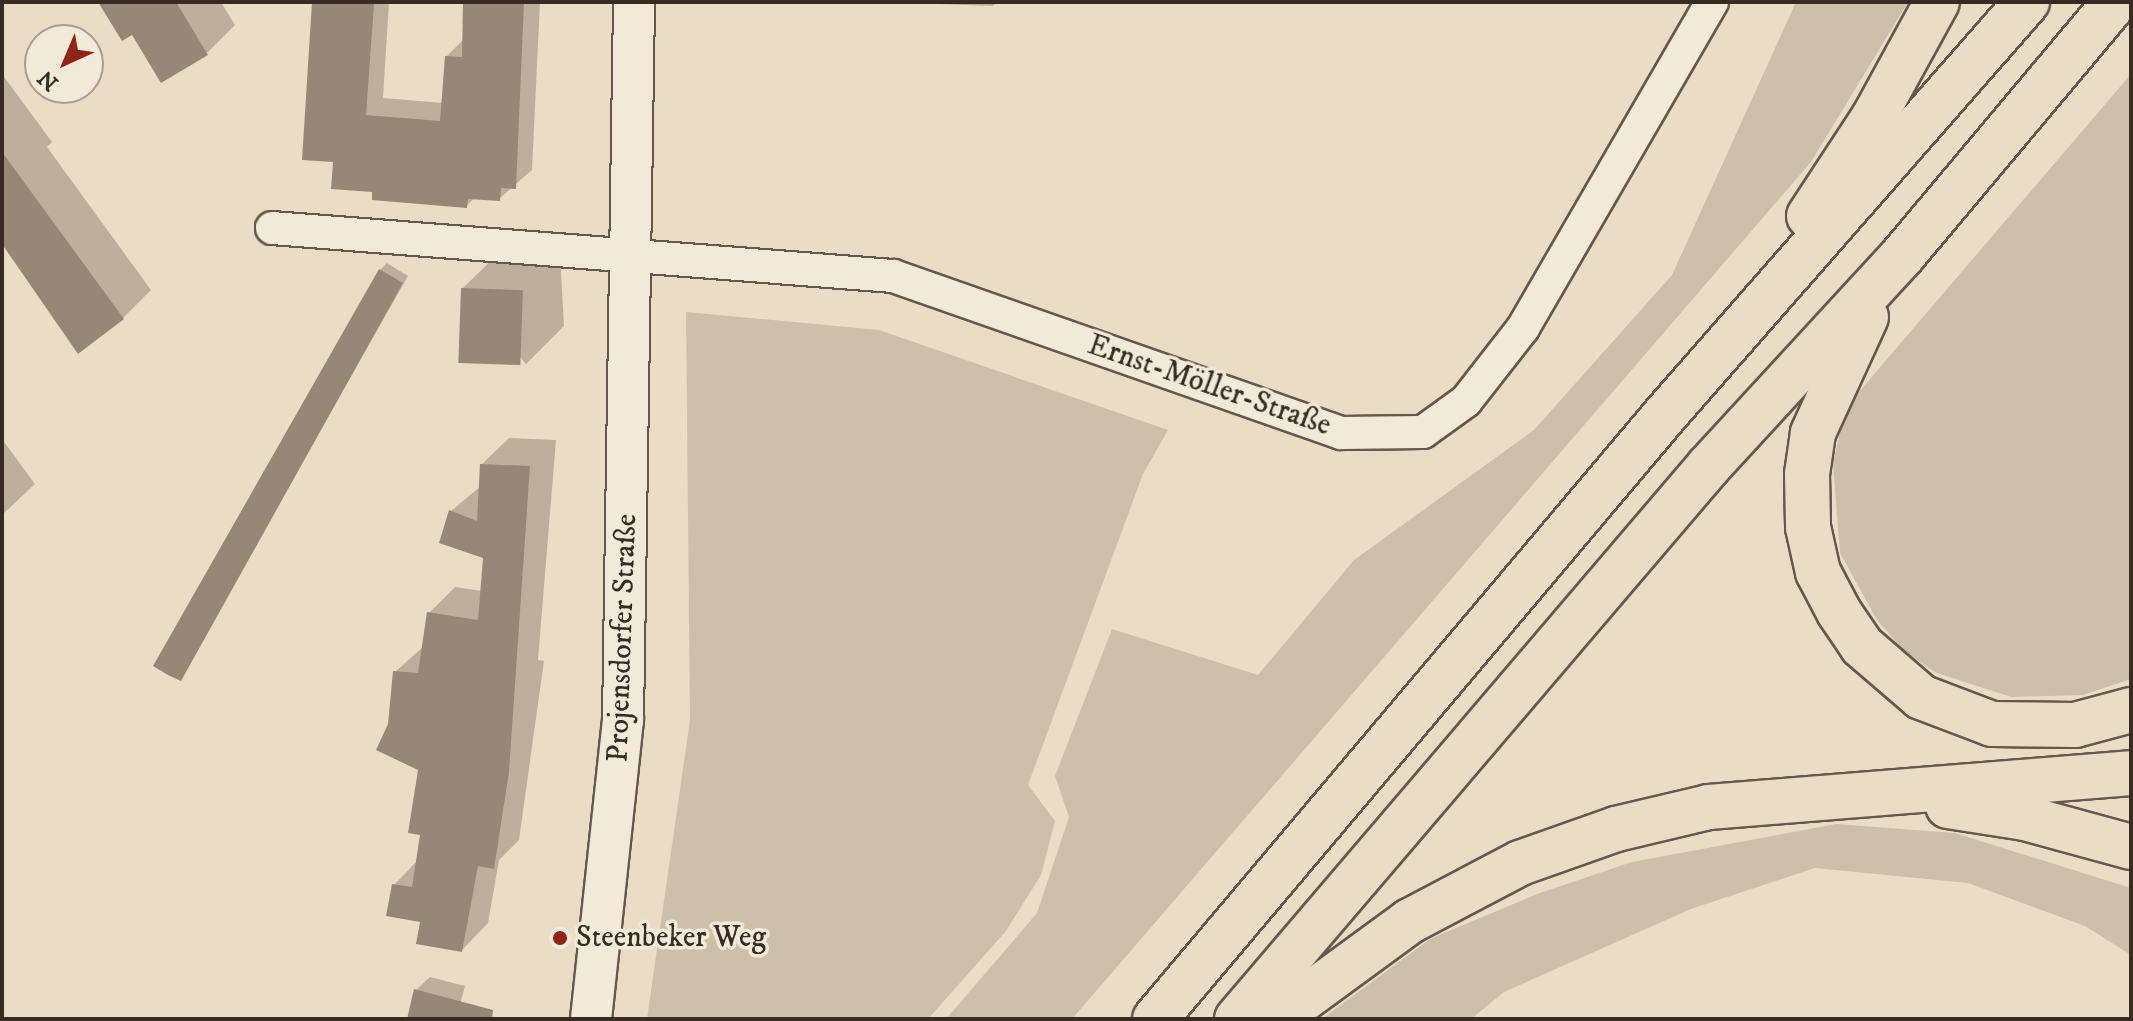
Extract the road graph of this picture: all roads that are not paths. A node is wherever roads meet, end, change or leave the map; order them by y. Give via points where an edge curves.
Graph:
1 (634, 2) edge
2 (1712, 2) edge
3 (1937, 2) edge
4 (2027, 2) edge
5 (2115, 2) edge
6 (272, 228) dead end
7 (629, 255) junction
8 (1903, 255) junction
9 (1664, 416) junction
10 (2131, 710) edge
11 (2131, 773) edge
12 (1887, 796) junction
13 (2131, 847) edge
14 (591, 1019) edge
15 (1155, 1019) edge
16 (1237, 1019) edge
17 (1276, 1019) edge

1 - 7 street, Projensdorfer Straße
2 - 7 street, Ernst-Möller-Straße via 1523,328 1466,401 1423,432 1341,433 893,276
3 - 9 highway via 1874,117 1814,209
4 - 9 highway
5 - 8 highway
6 - 7 street
7 - 14 street, Projensdorfer Straße via 623,720
8 - 10 highway via 1848,348 1813,433 1808,527 1818,572 1862,646 1921,697 1992,724 2037,728 2075,725
8 - 16 highway via 1709,466
9 - 15 highway
11 - 12 highway
12 - 13 highway via 2025,818
12 - 17 highway via 1709,807 1616,829 1520,863 1410,921

